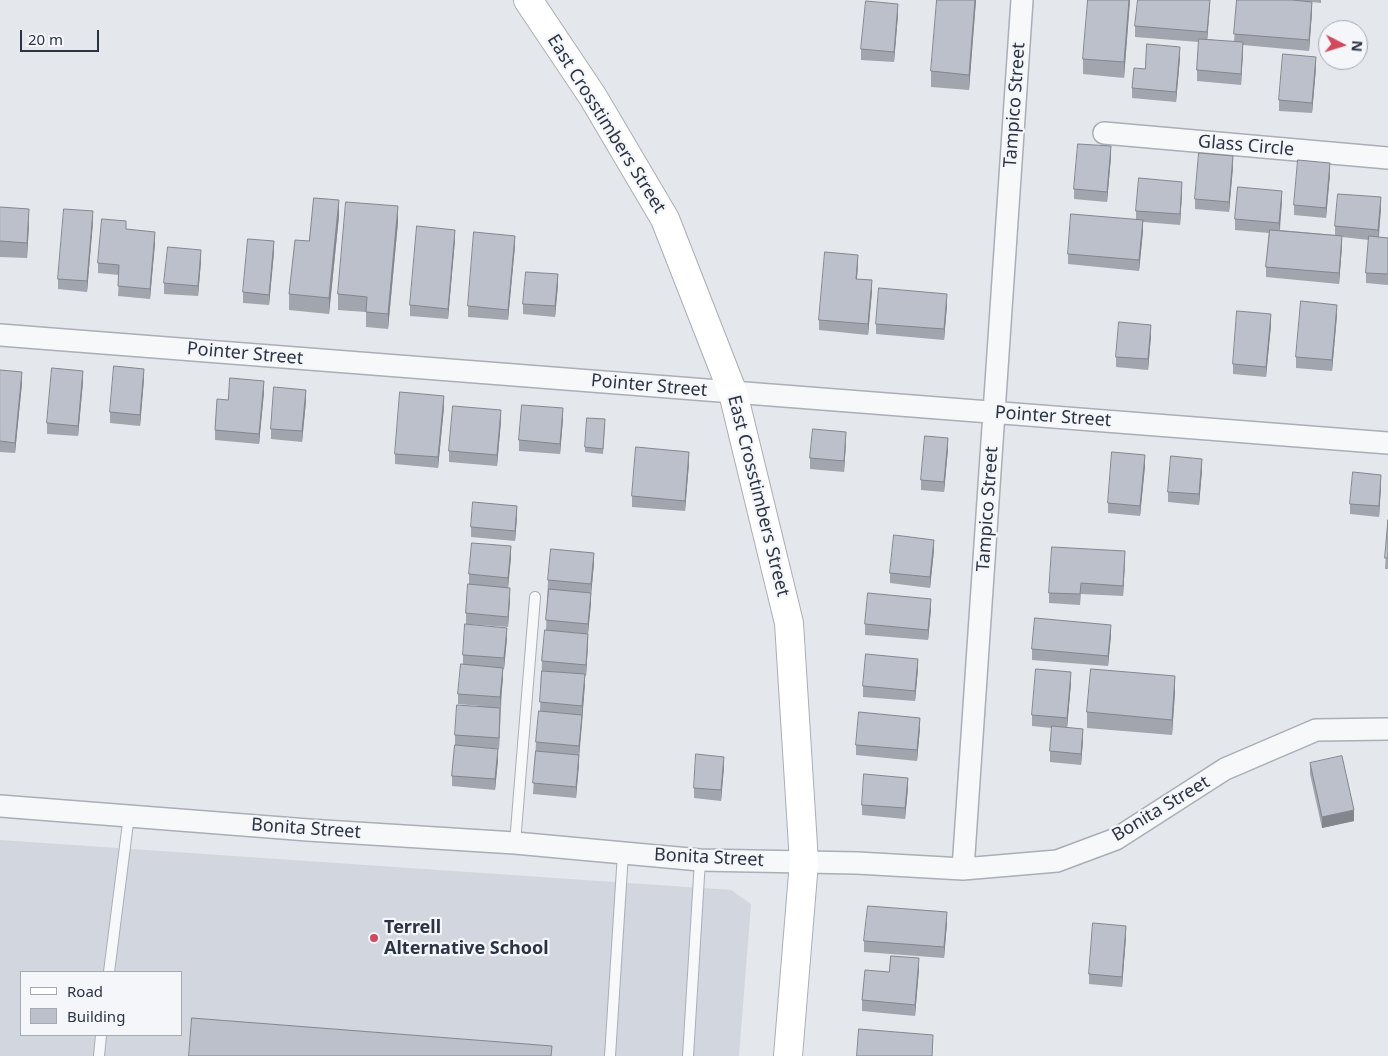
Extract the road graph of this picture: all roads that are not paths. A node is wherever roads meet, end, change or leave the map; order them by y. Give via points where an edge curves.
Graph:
1 (528, 0) edge
2 (1022, 0) edge
3 (1104, 133) dead end
4 (1388, 158) edge
5 (0, 335) edge
6 (733, 393) junction
7 (995, 412) junction
8 (1388, 443) edge
9 (535, 597) dead end
10 (1388, 729) edge
11 (0, 806) edge
12 (129, 815) junction
13 (515, 843) junction
14 (623, 853) junction
15 (700, 860) junction
16 (804, 862) junction
17 (963, 868) junction
18 (109, 971) edge
19 (102, 1036) edge
20 (787, 1052) edge
21 (99, 1056) edge
22 (610, 1056) edge
23 (688, 1056) edge

1 - 6 main road, East Crosstimbers Street via 593,97 665,219
2 - 7 street, Tampico Street
3 - 4 street, Glass Circle
5 - 6 street, Pointer Street
6 - 7 street, Pointer Street
6 - 16 main road, East Crosstimbers Street via 790,623
7 - 8 street, Pointer Street
7 - 17 street, Tampico Street
9 - 13 lane
10 - 17 street, Bonita Street via 1316,730 1225,770 1116,839 1057,861
11 - 12 street, Bonita Street
12 - 13 street, Bonita Street
12 - 18 lane
13 - 14 street, Bonita Street
14 - 15 street, Bonita Street
14 - 22 lane
15 - 16 street, Bonita Street
15 - 23 lane
16 - 17 street, Bonita Street
16 - 20 main road, East Crosstimbers Street
19 - 21 lane

